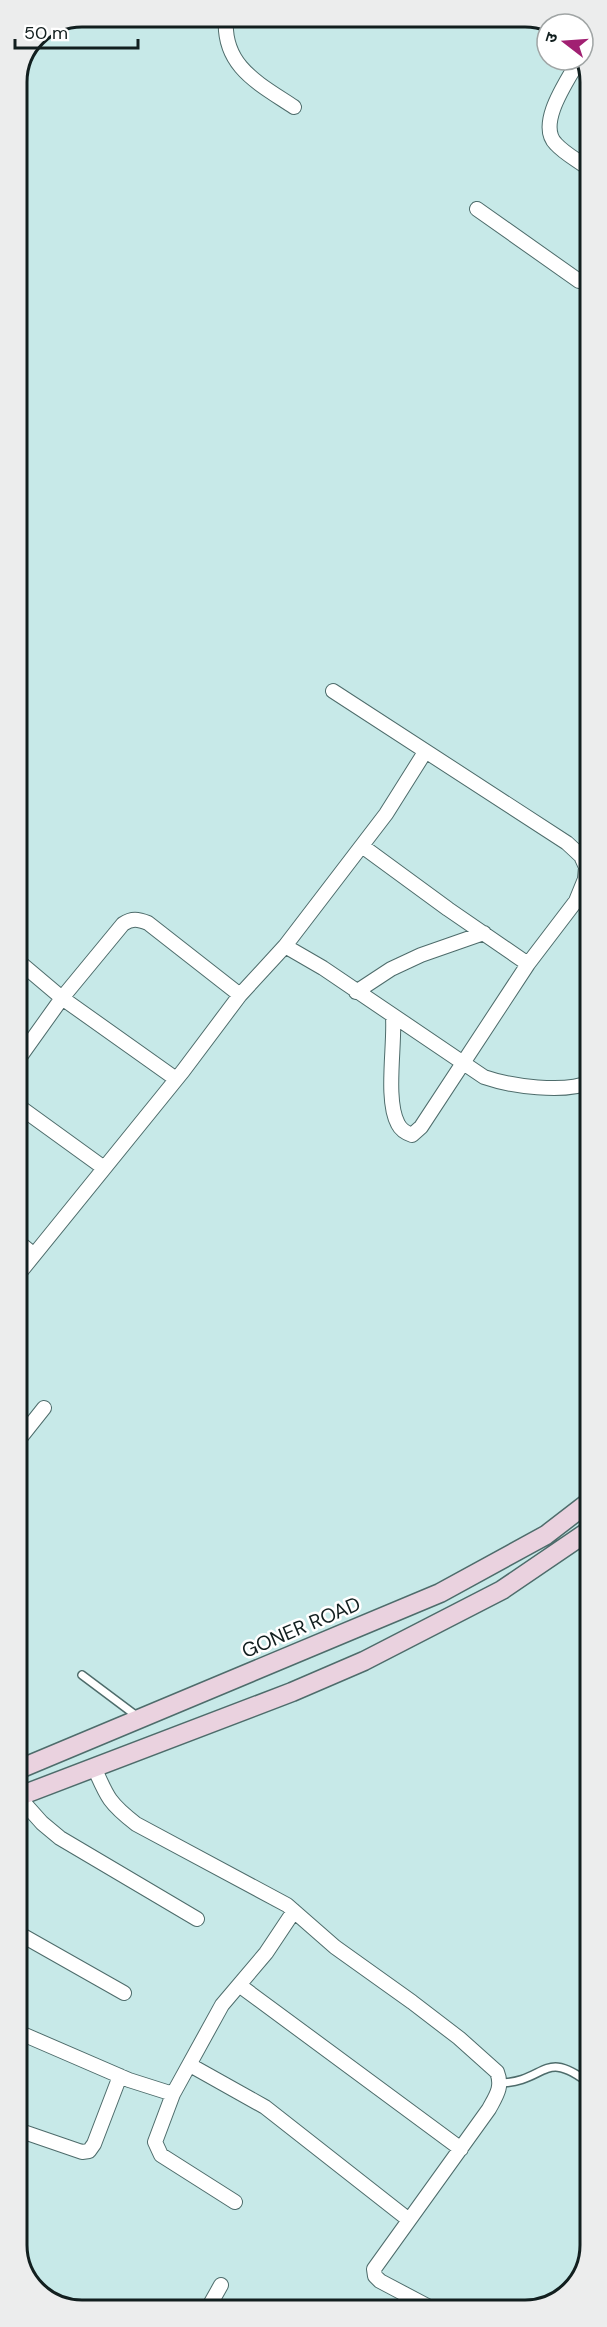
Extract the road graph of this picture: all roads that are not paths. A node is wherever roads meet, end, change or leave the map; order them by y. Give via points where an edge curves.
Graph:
1 (225, 27) edge
2 (572, 72) edge
3 (294, 107) dead end
4 (580, 163) edge
5 (477, 209) dead end
6 (580, 281) edge
7 (333, 691) dead end
8 (425, 752) junction
9 (362, 846) junction
10 (580, 858) edge
11 (580, 891) edge
12 (484, 933) junction
13 (285, 946) junction
14 (528, 964) junction
15 (27, 968) edge
16 (356, 992) junction
17 (240, 995) junction
18 (62, 998) junction
19 (393, 1017) junction
20 (27, 1047) edge
21 (463, 1062) junction
22 (176, 1079) junction
23 (580, 1084) edge
24 (27, 1112) edge
25 (104, 1168) junction
26 (27, 1249) edge
27 (34, 1255) junction
28 (27, 1264) edge
29 (45, 1408) dead end
30 (27, 1430) edge
31 (580, 1509) edge
32 (580, 1537) edge
33 (352, 1630) junction
34 (364, 1661) junction
35 (82, 1675) dead end
36 (140, 1719) junction
37 (27, 1766) edge
38 (94, 1767) junction
39 (27, 1793) edge
40 (27, 1806) edge
41 (294, 1911) junction
42 (197, 1919) dead end
43 (27, 1938) edge
44 (239, 1985) junction
45 (124, 1993) dead end
46 (27, 2036) edge
47 (190, 2065) junction
48 (120, 2076) junction
49 (580, 2076) edge
50 (500, 2083) junction
51 (173, 2094) junction
52 (27, 2133) edge
53 (461, 2149) junction
54 (235, 2202) dead end
55 (409, 2220) junction
56 (221, 2285) dead end
57 (213, 2300) edge
58 (416, 2300) edge

1 - 3 street via 234,58 251,78
2 - 4 street via 553,108 549,132 554,144
5 - 6 street
7 - 8 street
8 - 9 street
8 - 10 street via 567,843
9 - 12 street
9 - 13 street
11 - 14 street
12 - 14 street
12 - 16 street via 421,955
13 - 16 street
13 - 17 street
14 - 21 street
15 - 18 street
16 - 19 street
17 - 18 street via 148,923 130,919
17 - 22 street
18 - 20 street
18 - 22 street
19 - 21 street
19 - 21 street via 392,1107 405,1132 412,1135 421,1127
21 - 23 street via 498,1082 562,1089
22 - 25 street
24 - 25 street
25 - 27 street
26 - 27 street
27 - 28 street
29 - 30 street
31 - 33 street, GONER ROAD via 546,1535 440,1593
32 - 34 street via 502,1590
33 - 34 street
33 - 36 street, GONER ROAD
34 - 38 street
35 - 36 lane
36 - 37 street, GONER ROAD
38 - 39 street
38 - 41 street via 114,1807 136,1824
40 - 42 street via 60,1838
41 - 44 street
41 - 50 street via 334,1947 459,2038 497,2072
43 - 45 street
44 - 47 street via 222,2005
44 - 53 street
46 - 48 street
47 - 51 street
47 - 55 street via 265,2108
48 - 51 street
48 - 52 street via 89,2151
49 - 50 lane via 560,2066 551,2066 515,2083
50 - 53 street via 500,2090
51 - 54 street via 155,2142 161,2155
53 - 55 street
55 - 58 street via 376,2264 375,2276
56 - 57 street

